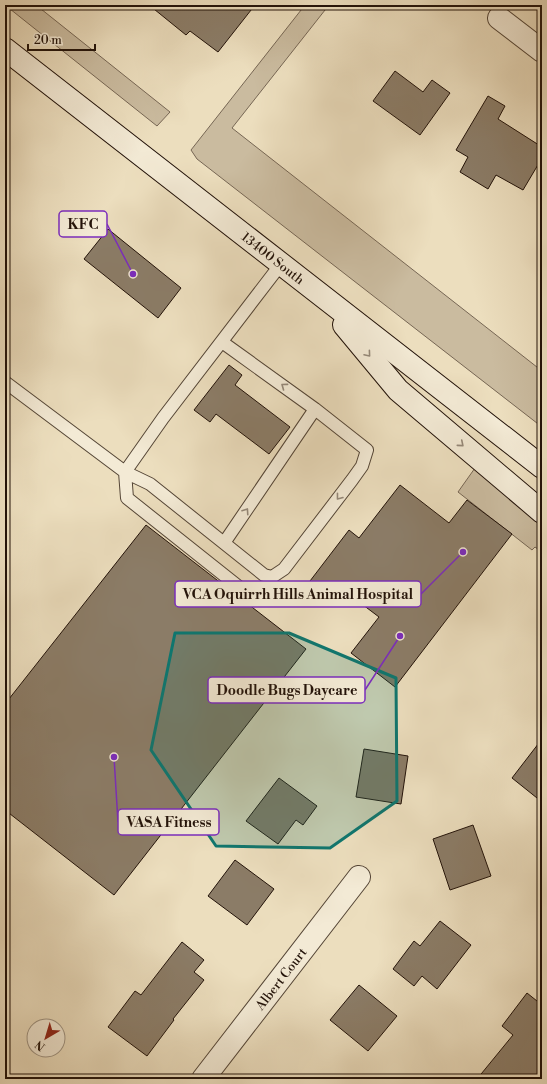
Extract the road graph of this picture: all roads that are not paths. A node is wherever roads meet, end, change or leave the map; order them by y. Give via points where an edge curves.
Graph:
1 (499, 18) dead end
2 (5, 49) edge
3 (542, 51) edge
4 (281, 264) junction
5 (316, 291) junction
6 (222, 342) junction
7 (5, 382) edge
8 (315, 409) junction
9 (542, 467) edge
10 (125, 472) junction
11 (542, 512) edge
12 (224, 543) junction
13 (249, 595) dead end
14 (359, 877) dead end
15 (203, 1079) edge

1 - 3 main road
2 - 4 main road, 13400 South
4 - 5 main road, 13400 South
4 - 6 lane
5 - 9 main road, 13400 South
5 -> 11 main road via 398,390
8 -> 6 lane
6 - 10 lane
7 - 10 lane
12 -> 8 lane
8 -> 12 lane via 367,450 362,466 284,569 272,577 264,575
10 - 12 lane via 150,484
10 - 13 lane via 127,498
14 - 15 main road, Albert Court

